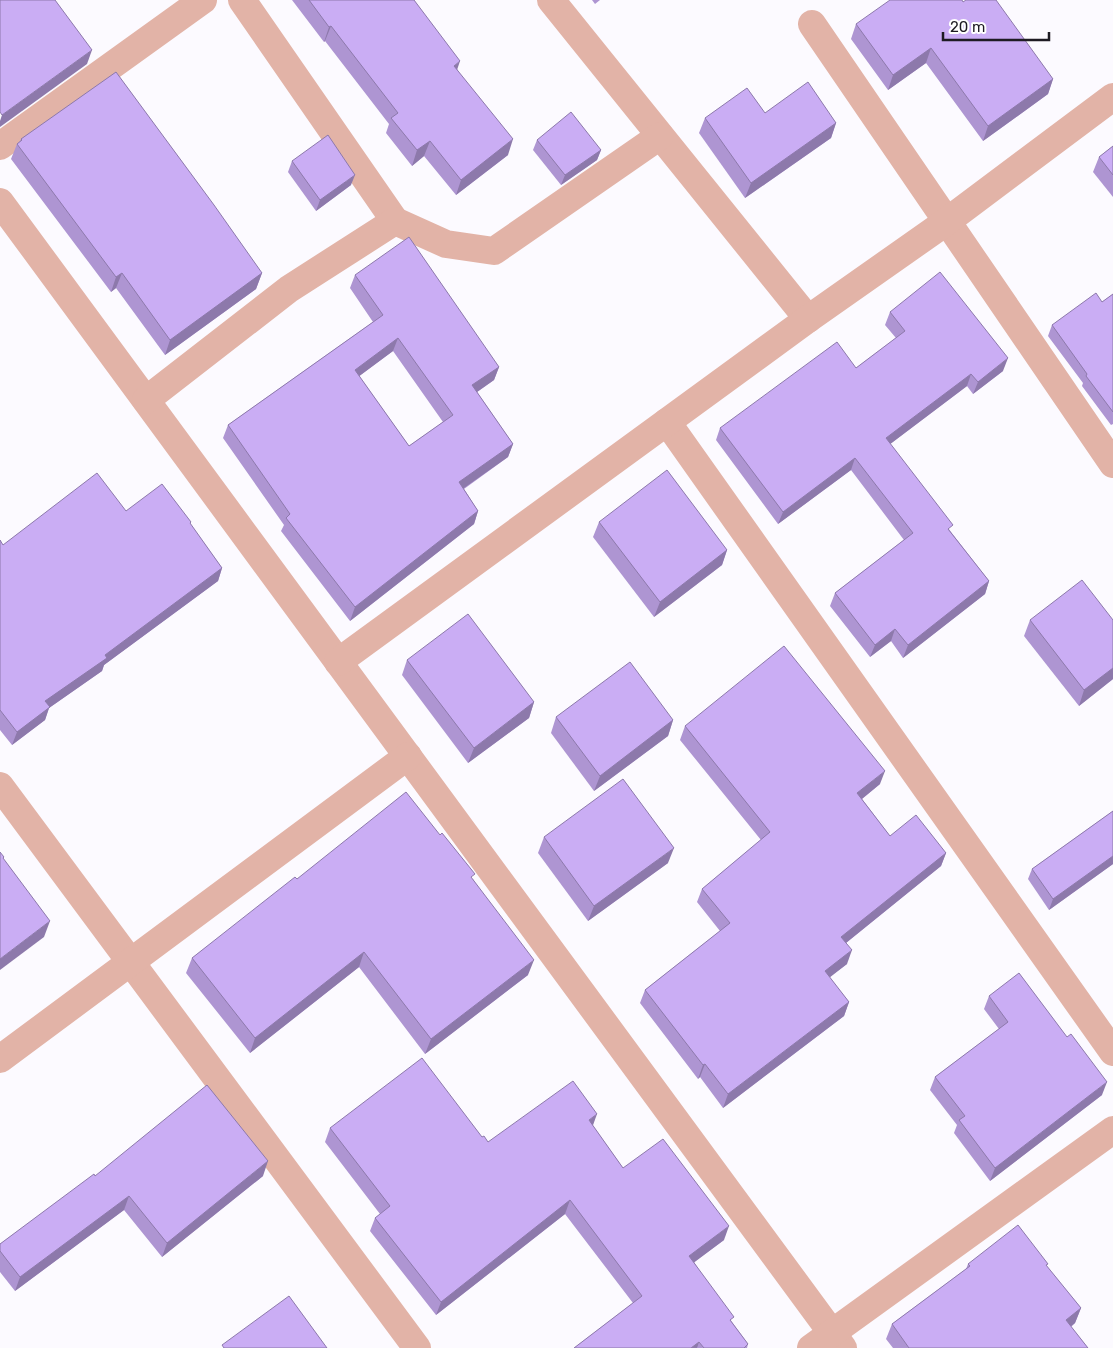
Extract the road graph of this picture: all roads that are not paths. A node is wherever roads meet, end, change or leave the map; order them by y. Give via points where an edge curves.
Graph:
1 (203, 0) edge
2 (242, 0) edge
3 (551, 0) edge
4 (812, 24) dead end
5 (1113, 97) edge
6 (660, 136) junction
7 (0, 146) edge
8 (0, 202) edge
9 (395, 221) junction
10 (946, 222) junction
11 (808, 319) junction
12 (146, 400) junction
13 (667, 422) junction
14 (1113, 464) edge
15 (338, 662) junction
16 (408, 756) junction
17 (0, 786) edge
18 (130, 962) junction
19 (1113, 1052) edge
20 (0, 1059) edge
21 (1113, 1130) edge
22 (829, 1343) edge
23 (417, 1348) edge

1 - 7 street
2 - 9 street
3 - 6 street
4 - 10 street
5 - 10 street
6 - 9 street via 494,251 446,244
6 - 11 street
8 - 12 street
9 - 12 street via 288,289
10 - 11 street
10 - 14 street
11 - 13 street
12 - 15 street
13 - 15 street
13 - 19 street
15 - 16 street
16 - 18 street
16 - 22 street
17 - 18 street
18 - 20 street
18 - 23 street
21 - 22 street

